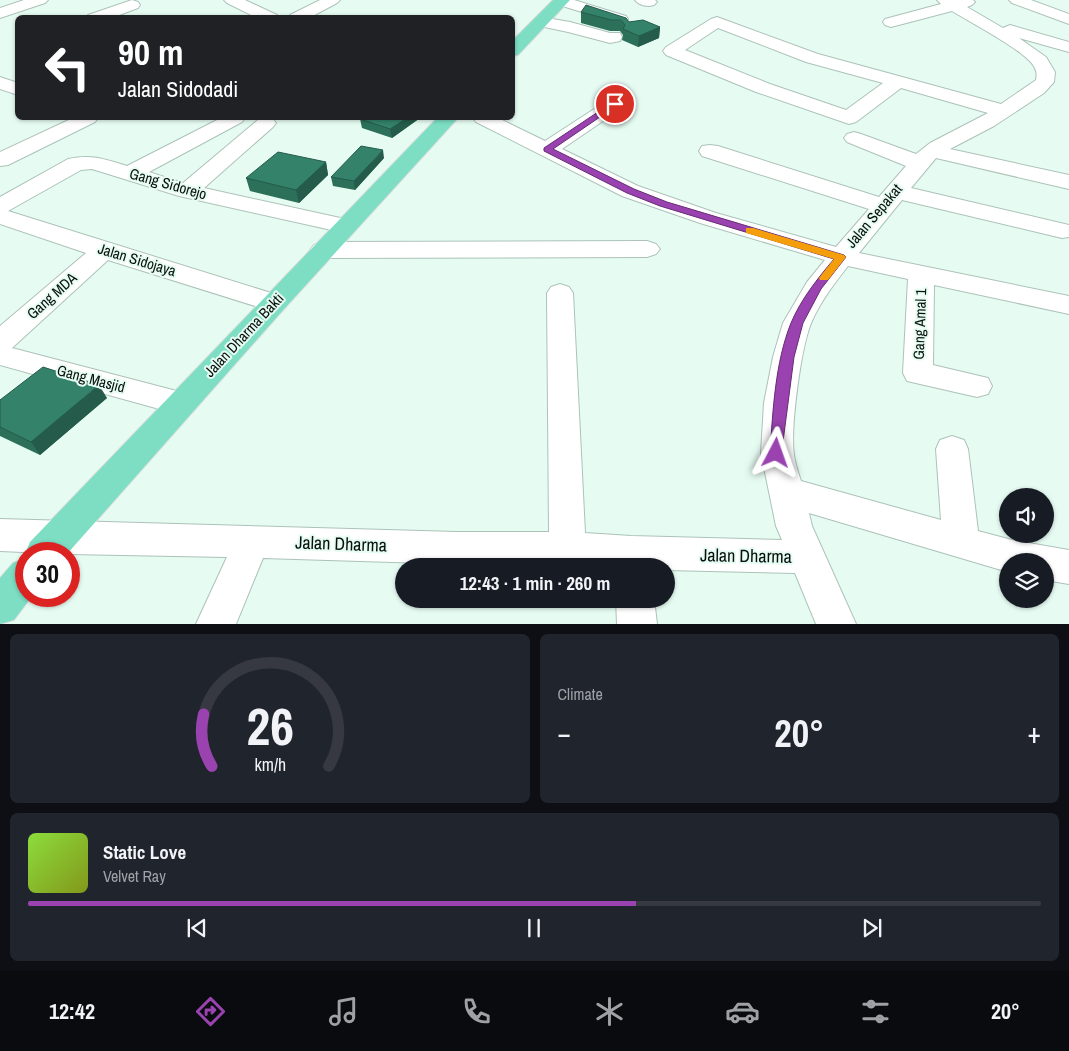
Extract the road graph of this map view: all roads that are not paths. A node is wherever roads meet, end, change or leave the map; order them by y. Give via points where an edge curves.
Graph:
1 (40, 0) edge
2 (232, 0) edge
3 (332, 0) edge
4 (562, 0) edge
5 (1017, 0) edge
6 (1069, 2) edge
7 (132, 5) dead end
8 (966, 7) edge
9 (1040, 9) junction
10 (103, 15) edge
11 (264, 15) edge
12 (302, 15) edge
13 (1069, 19) edge
14 (3, 20) edge
15 (541, 22) junction
16 (891, 22) dead end
17 (637, 25) edge
18 (614, 37) dead end
19 (1069, 46) edge
20 (515, 48) edge
21 (0, 82) edge
22 (898, 82) junction
23 (15, 88) edge
24 (615, 104) dead end
25 (1004, 112) junction
26 (84, 120) edge
27 (231, 120) edge
28 (446, 120) edge
29 (487, 120) edge
30 (266, 122) dead end
31 (854, 138) dead end
32 (547, 149) junction
33 (710, 151) dead end
34 (925, 157) junction
35 (0, 160) edge
36 (130, 173) junction
37 (1069, 182) edge
38 (187, 191) junction
39 (889, 198) junction
40 (0, 206) edge
41 (0, 216) edge
42 (345, 226) junction
43 (1062, 230) dead end
44 (647, 249) dead end
45 (104, 250) junction
46 (323, 250) junction
47 (841, 257) junction
48 (922, 274) junction
49 (560, 293) dead end
50 (274, 303) junction
51 (1069, 304) edge
52 (0, 342) edge
53 (0, 355) edge
54 (977, 386) dead end
55 (181, 403) junction
56 (952, 449) dead end
57 (785, 491) junction
58 (0, 535) edge
59 (252, 541) junction
60 (32, 542) edge
61 (54, 542) edge
62 (961, 542) junction
63 (80, 545) edge
64 (568, 548) junction
65 (999, 553) edge
66 (807, 557) junction
67 (620, 558) edge
68 (675, 559) edge
69 (1054, 564) edge
70 (1069, 567) edge
71 (15, 589) edge
72 (0, 607) edge
73 (635, 608) edge
74 (216, 624) edge
75 (636, 624) edge
76 (836, 624) edge

1 - 14 street
2 - 11 street
3 - 12 street
4 - 15 main road
4 - 17 street
5 - 9 street
6 - 9 street
7 - 10 street
8 - 16 street
8 - 19 street
8 - 25 street, Jalan Sepakat via 1027,50 1040,61 1046,72 1045,82
9 - 13 street
15 - 18 street
15 - 20 main road
21 - 23 street
22 - 22 street via 849,118 672,51 717,22 812,58
22 - 25 street
24 - 32 street
25 - 34 street, Jalan Sepakat
26 - 35 street
27 - 36 street
28 - 42 main road, Jalan Dharma Bakti
29 - 32 street
30 - 38 street
31 - 34 street
32 - 47 street via 663,204
33 - 39 street
34 - 37 street
34 - 39 street, Jalan Sepakat
36 - 38 street, Gang Sidorejo
36 - 40 street, Gang Sidorejo via 93,162 76,164
38 - 42 street, Gang Sidorejo
39 - 43 street
39 - 47 street, Jalan Sepakat
41 - 45 street, Jalan Sidojaya
42 - 46 main road, Jalan Dharma Bakti
44 - 46 street
45 - 50 street, Jalan Sidojaya
45 - 52 street, Gang MDA
46 - 50 main road, Jalan Dharma Bakti
47 - 48 street
47 - 57 street, Jalan Sepakat via 816,288 797,323 788,357 776,453
48 - 51 street
48 - 54 street, Gang Amal 1 via 918,373
49 - 64 street
50 - 55 main road, Jalan Dharma Bakti
53 - 55 street, Gang Masjid
55 - 61 main road, Jalan Dharma Bakti
56 - 62 street
57 - 62 street
57 - 66 street, Jalan Sepakat via 794,526
58 - 60 street, Jalan Dharma
59 - 63 street, Jalan Dharma
59 - 64 street, Jalan Dharma
59 - 74 street
62 - 65 street
64 - 67 street, Jalan Dharma
66 - 68 street, Jalan Dharma
66 - 76 street, Jalan Sepakat
69 - 70 street
71 - 72 main road
73 - 75 street

